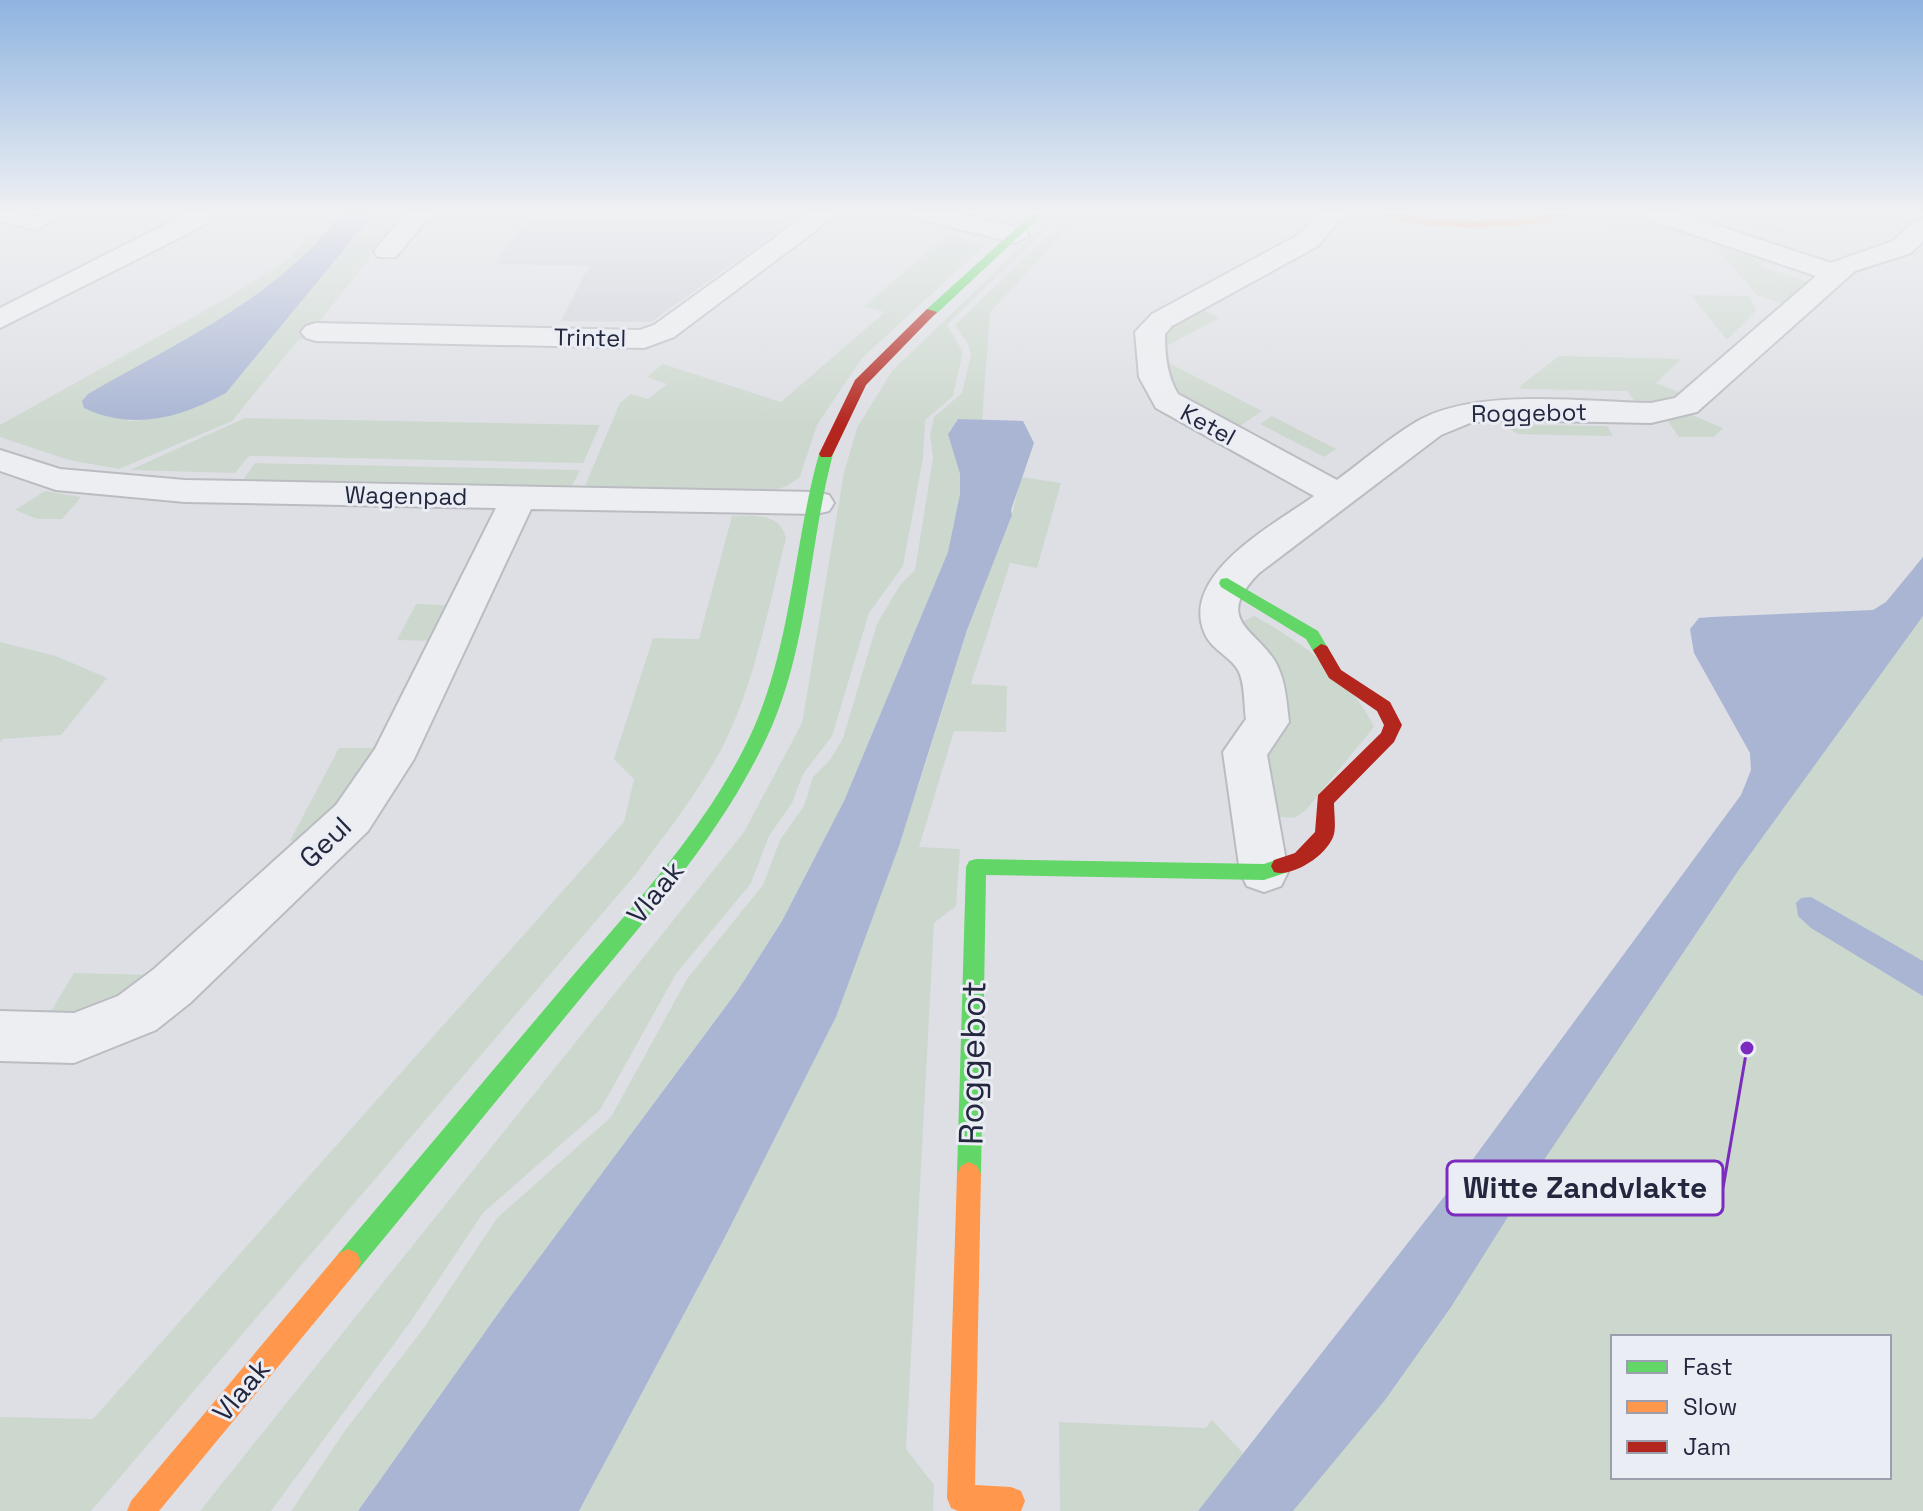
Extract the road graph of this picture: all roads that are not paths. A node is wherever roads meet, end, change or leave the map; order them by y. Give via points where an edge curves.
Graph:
1 (70, 284) edge
2 (729, 284) edge
3 (963, 284) edge
4 (1229, 284) edge
5 (1823, 284) edge
6 (0, 319) edge
7 (316, 332) dead end
8 (0, 460) edge
9 (1339, 495) junction
10 (518, 499) junction
11 (816, 503) junction
12 (1227, 583) junction
13 (1264, 872) junction
14 (0, 1036) edge
15 (1011, 1501) dead end
16 (141, 1511) edge

1 - 6 street
2 - 7 street, Trintel via 664,331 644,339
3 - 11 street, Vlaak via 897,343 855,391 832,437
4 - 9 street, Ketel via 1150,332 1155,383 1167,401
5 - 9 street, Roggebot via 1686,405 1651,413 1463,414 1429,428
8 - 10 street, Wagenpad via 56,479 106,486
9 - 12 street, Roggebot
10 - 11 street, Wagenpad
10 - 14 street, Geul via 392,759 352,818 137,1013 74,1038
11 - 16 street, Vlaak via 784,665 763,727 736,782 663,883
12 - 13 street via 1221,628 1257,666 1267,710 1268,722 1247,746 1245,759
12 - 13 street, Roggebot via 1312,635 1335,674 1384,707 1393,725 1388,737 1325,800 1320,843 1302,859
13 - 15 street, Roggebot via 976,867 961,1498

